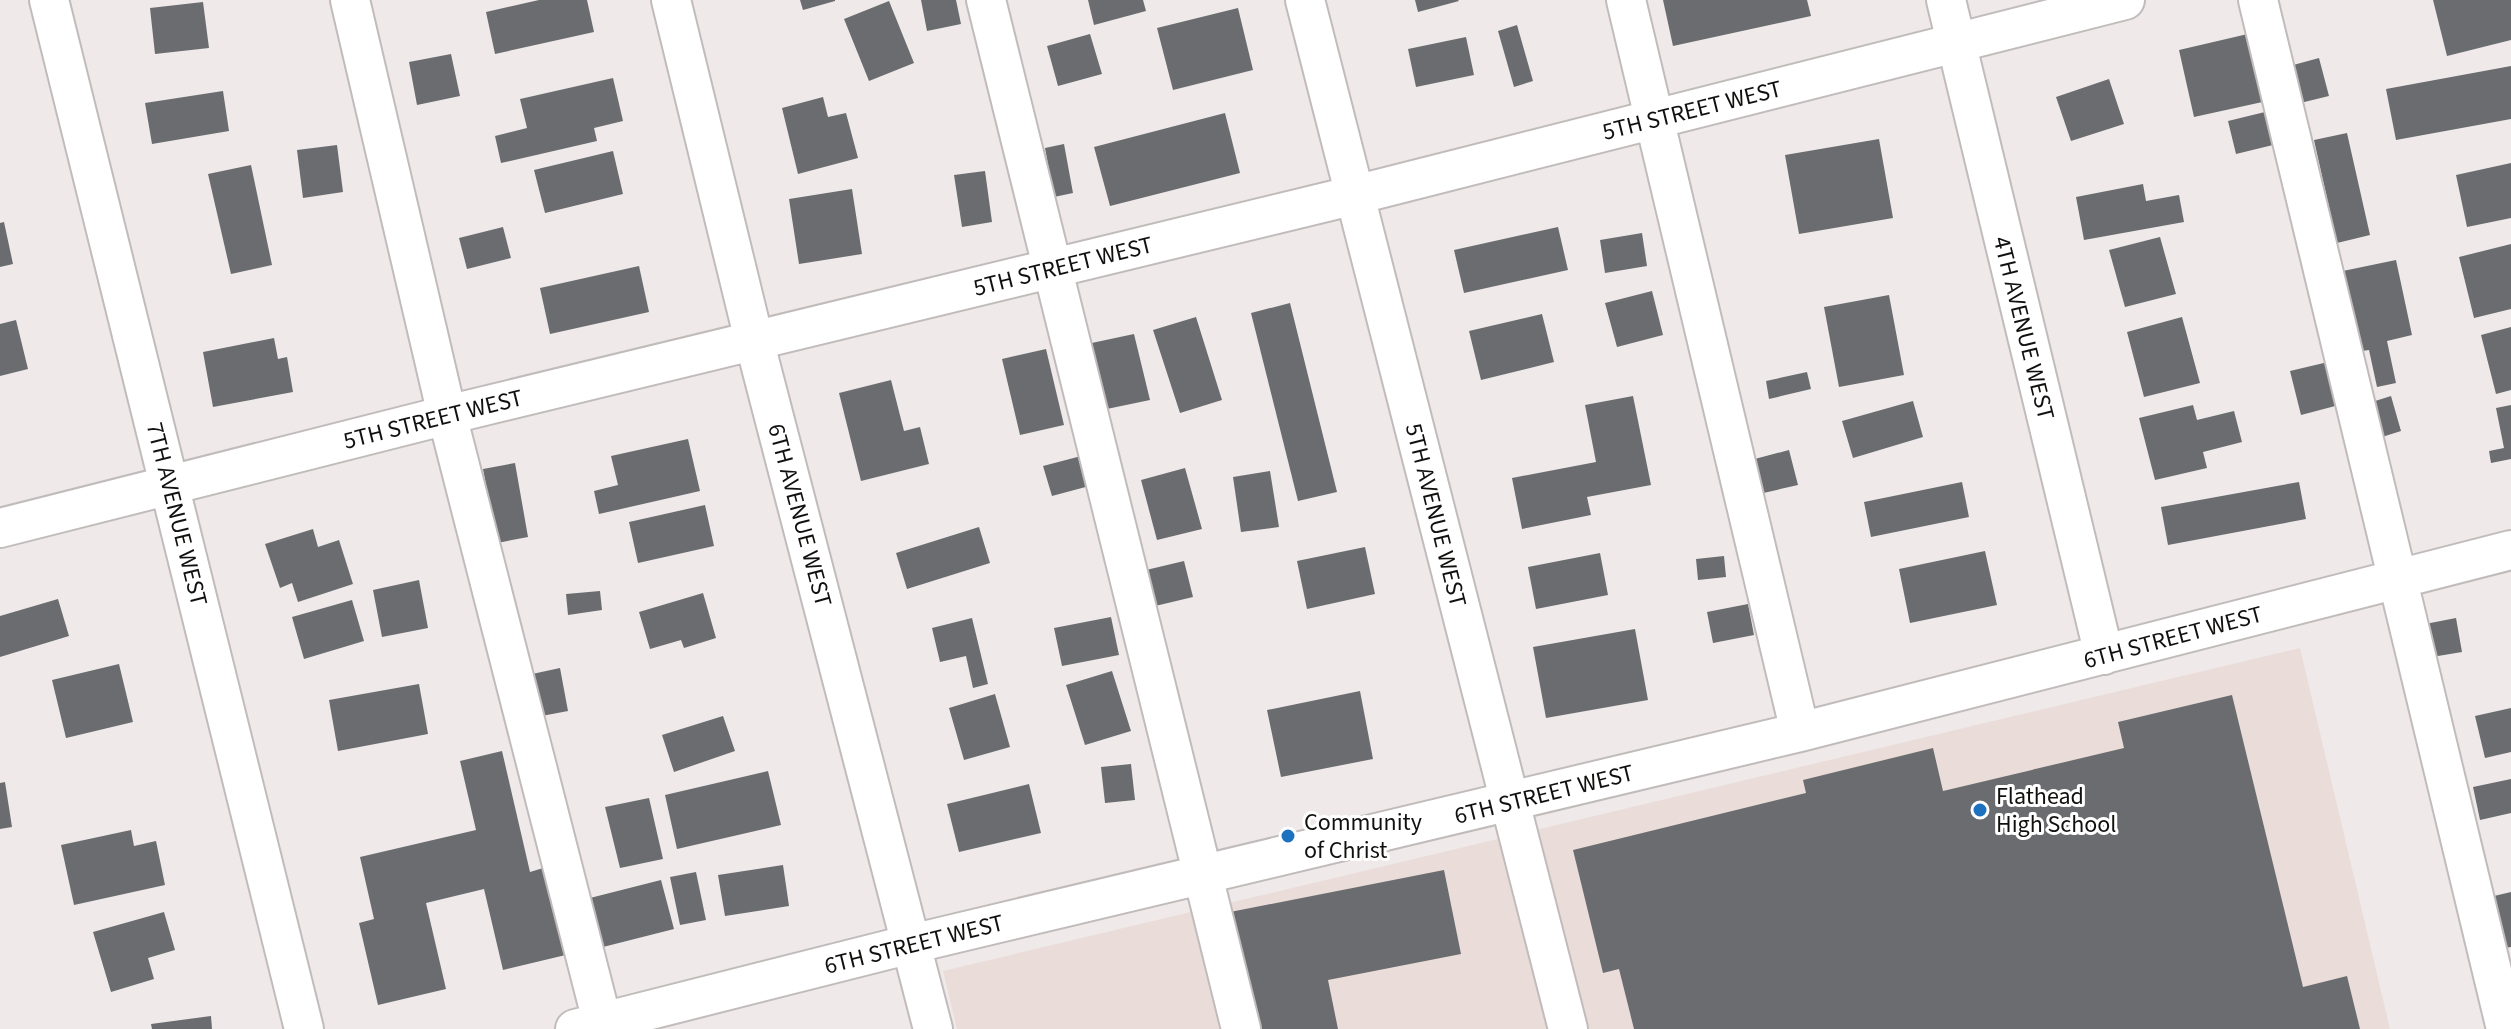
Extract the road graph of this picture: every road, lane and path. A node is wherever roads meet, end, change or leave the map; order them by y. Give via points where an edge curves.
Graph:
1 (49, 0) edge
2 (350, 0) edge
3 (671, 0) edge
4 (986, 0) edge
5 (1305, 0) edge
6 (1626, 0) edge
7 (1946, 0) edge
8 (2125, 0) edge
9 (2258, 0) edge
10 (1955, 42) junction
11 (1655, 120) junction
12 (1355, 195) junction
13 (1052, 269) junction
14 (754, 340) junction
15 (447, 415) junction
16 (170, 485) junction
17 (0, 528) edge
18 (2511, 550) edge
19 (2398, 578) junction
20 (2104, 655) junction
21 (1800, 732) junction
22 (1509, 803) junction
23 (1204, 876) junction
24 (911, 944) junction
25 (594, 1027) edge
26 (304, 1029) edge
27 (933, 1029) edge
28 (1241, 1029) edge
29 (1568, 1029) edge
30 (2506, 1029) edge

1 - 16 street, 7TH AVENUE WEST
2 - 15 street
3 - 14 street, 6TH AVENUE WEST
4 - 13 street
5 - 12 street, 5TH AVENUE WEST
6 - 11 street
7 - 10 street, 4TH AVENUE WEST
8 - 10 street, 5TH STREET WEST
9 - 19 street
10 - 11 street, 5TH STREET WEST
10 - 20 street, 4TH AVENUE WEST
11 - 12 street, 5TH STREET WEST
11 - 21 street
12 - 13 street, 5TH STREET WEST
12 - 22 street, 5TH AVENUE WEST
13 - 14 street, 5TH STREET WEST
13 - 23 street
14 - 15 street, 5TH STREET WEST
14 - 24 street, 6TH AVENUE WEST
15 - 16 street, 5TH STREET WEST
15 - 25 street
16 - 17 street, 5TH STREET WEST
16 - 26 street, 7TH AVENUE WEST
18 - 19 street, 6TH STREET WEST
19 - 20 street, 6TH STREET WEST
19 - 30 street
20 - 21 street, 6TH STREET WEST
21 - 22 street, 6TH STREET WEST
22 - 23 street, 6TH STREET WEST
22 - 29 street, 5TH AVENUE WEST
23 - 24 street, 6TH STREET WEST
23 - 28 street
24 - 25 street, 6TH STREET WEST
24 - 27 street, 6TH AVENUE WEST

